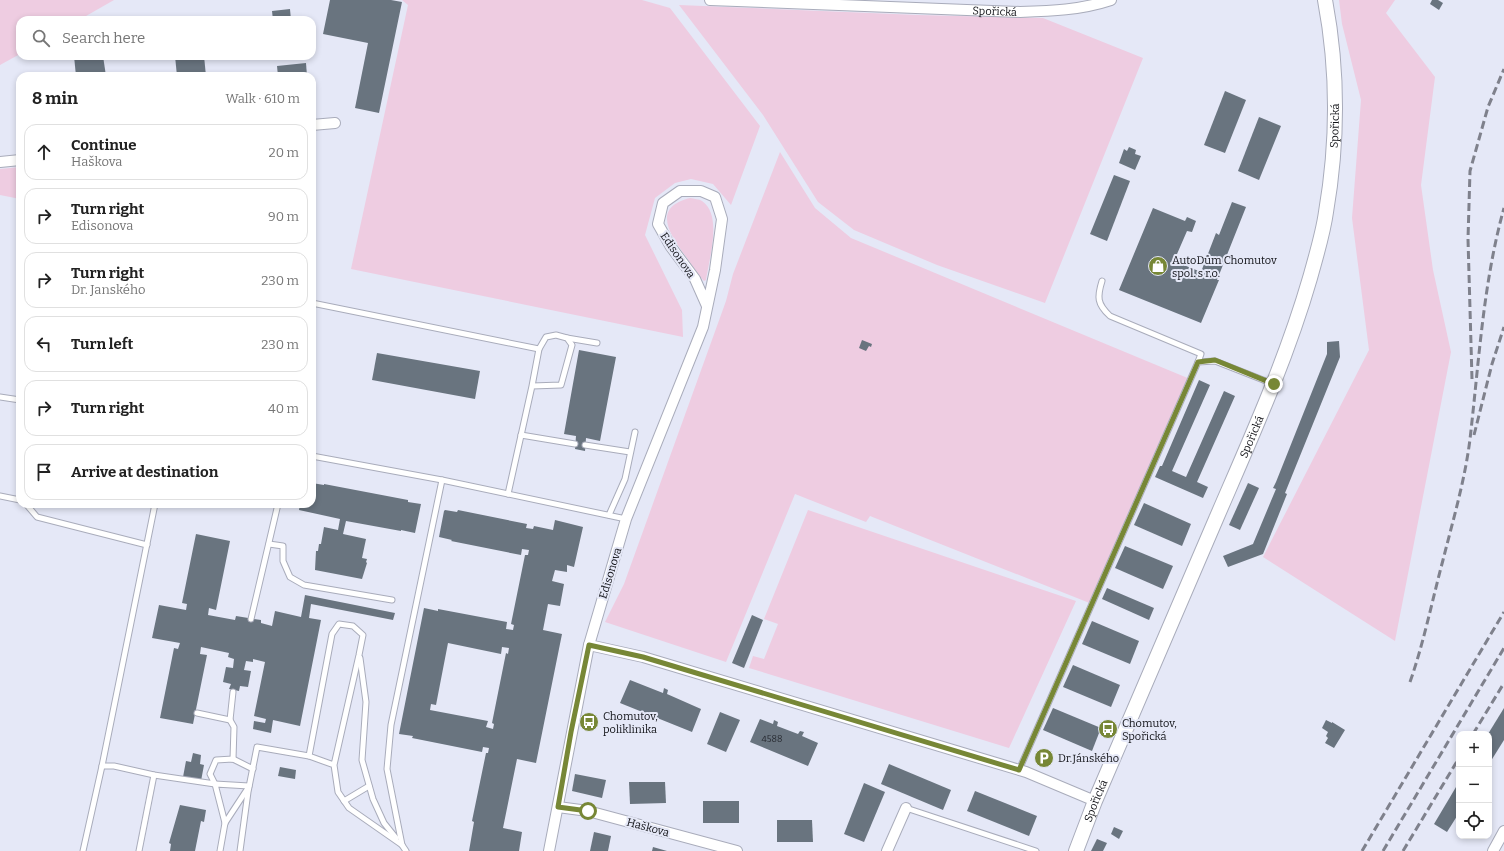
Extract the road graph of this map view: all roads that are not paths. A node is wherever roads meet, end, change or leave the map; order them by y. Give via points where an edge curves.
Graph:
1 (710, 0) edge
2 (1111, 0) edge
3 (1325, 0) edge
4 (335, 122) dead end
5 (316, 124) edge
6 (16, 160) edge
7 (0, 162) edge
8 (1102, 281) dead end
9 (316, 304) edge
10 (707, 306) junction
11 (567, 338) junction
12 (597, 343) dead end
13 (539, 349) junction
14 (1198, 362) junction
15 (1274, 384) junction
16 (532, 386) junction
17 (0, 397) edge
18 (16, 399) edge
19 (635, 432) dead end
20 (521, 435) junction
21 (575, 444) dead end
22 (585, 445) dead end
23 (630, 452) junction
24 (316, 457) edge
25 (442, 480) junction
26 (508, 494) junction
27 (0, 496) edge
28 (16, 499) edge
29 (29, 508) edge
30 (154, 508) edge
31 (277, 508) edge
32 (609, 515) junction
33 (626, 519) junction
34 (269, 544) junction
35 (147, 545) junction
36 (392, 600) dead end
37 (252, 619) dead end
38 (589, 645) junction
39 (359, 655) junction
40 (233, 692) dead end
41 (197, 714) dead end
42 (230, 720) junction
43 (309, 756) junction
44 (234, 758) junction
45 (334, 765) junction
46 (102, 766) junction
47 (253, 769) junction
48 (1019, 770) junction
49 (154, 775) junction
50 (215, 784) junction
51 (250, 786) junction
52 (369, 786) junction
53 (344, 800) junction
54 (1095, 801) junction
55 (558, 807) junction
56 (906, 808) joint
57 (225, 824) junction
58 (1504, 832) edge
59 (402, 845) junction
60 (83, 851) edge
61 (139, 851) edge
62 (220, 851) edge
63 (240, 851) edge
64 (406, 851) edge
65 (549, 851) edge
66 (737, 851) edge
67 (887, 851) edge
68 (1036, 851) edge
69 (1076, 851) edge
70 (1493, 851) edge

1 - 2 street, Spořická via 1020,12 1092,6
3 - 15 street, Spořická via 1331,41 1335,107 1330,188 1319,246 1296,324
4 - 5 street
6 - 7 street
8 - 14 lane via 1098,292 1099,301 1102,309 1110,316 1201,354
9 - 13 lane
10 - 10 street, Edisonova via 722,219 715,197 701,191 680,191 663,203 658,224 694,279
10 - 33 street, Edisonova via 704,328
11 - 12 lane
11 - 13 lane via 556,334 546,337
11 - 16 lane via 572,345 561,385
13 - 16 lane
14 - 15 lane via 1215,360
14 - 48 lane
15 - 54 street, Spořická
16 - 20 lane
17 - 18 lane
19 - 23 lane
20 - 21 lane
20 - 26 lane
22 - 23 lane
23 - 32 lane via 624,479
24 - 25 lane
25 - 26 lane
25 - 59 lane via 391,725 387,769
26 - 32 lane
27 - 28 lane
29 - 35 lane via 37,517
30 - 35 lane
31 - 34 lane
32 - 33 lane
33 - 38 street, Edisonova
34 - 36 lane via 284,546 283,561 290,578 304,586
34 - 37 lane
35 - 46 lane
38 - 48 street via 643,657
38 - 55 street, Edisonova
39 - 43 lane via 362,635 353,626 339,624 332,634
39 - 45 lane
39 - 52 lane via 366,702 362,760
40 - 42 lane
41 - 42 lane
42 - 44 lane via 234,727
43 - 45 lane
43 - 47 lane via 257,747
44 - 47 lane
44 - 50 lane via 216,760 210,774
45 - 53 lane via 338,792
46 - 49 lane via 114,766
46 - 60 lane
47 - 51 lane
48 - 54 street
49 - 50 lane
49 - 61 lane
50 - 51 lane
50 - 57 lane
51 - 57 lane
51 - 63 lane
52 - 53 lane
52 - 59 lane via 372,799 384,823
53 - 59 lane via 349,808
54 - 69 street, Spořická
55 - 65 street, Edisonova
55 - 66 street, Haškova via 588,811
56 - 67 street
56 - 68 lane
57 - 62 lane
58 - 70 street
59 - 64 lane

